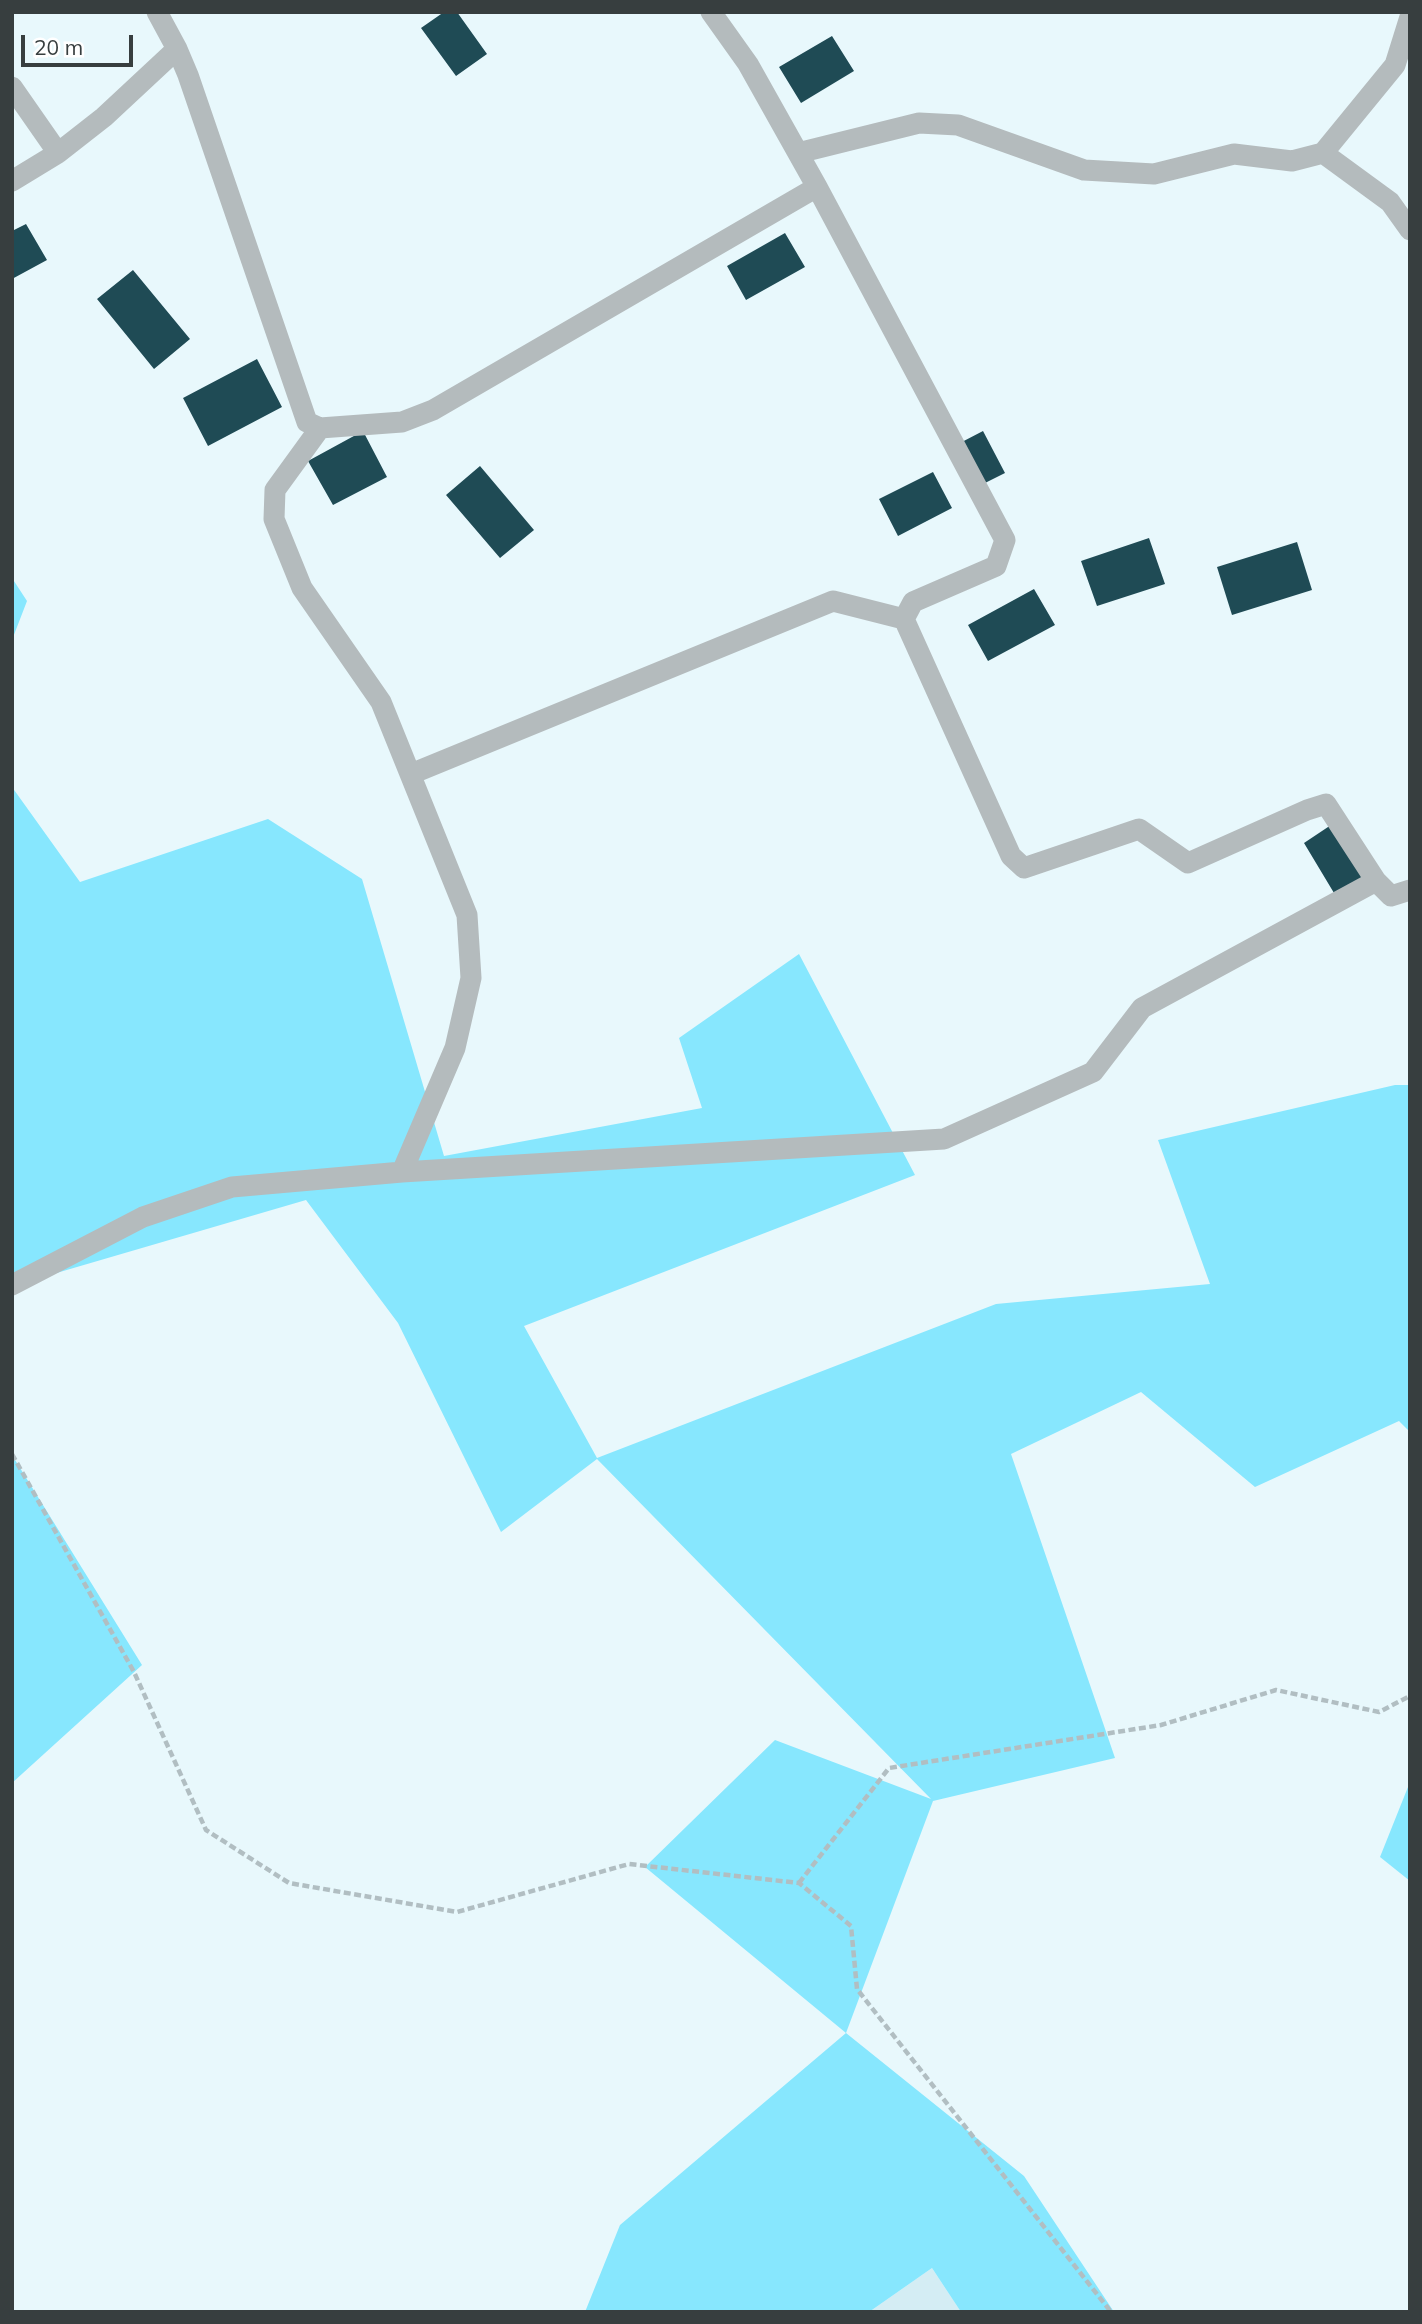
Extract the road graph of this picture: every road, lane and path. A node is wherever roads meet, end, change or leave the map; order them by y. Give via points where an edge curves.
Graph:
1 (158, 12) edge
2 (711, 12) edge
3 (1410, 17) edge
4 (177, 49) junction
5 (12, 87) edge
6 (58, 153) junction
7 (798, 153) junction
8 (1323, 153) junction
9 (12, 181) edge
10 (817, 187) junction
11 (1410, 230) edge
12 (320, 428) junction
13 (904, 619) junction
14 (411, 774) junction
15 (1376, 881) junction
16 (1410, 890) edge
17 (402, 1172) junction
18 (12, 1285) edge
19 (12, 1454) edge
20 (1410, 1696) edge
21 (799, 1883) junction
22 (1111, 2312) edge

1 - 4 street
2 - 7 street via 748,64
3 - 8 street via 1395,65
4 - 6 street
4 - 12 street via 307,422
5 - 6 street
6 - 9 street
7 - 8 street via 919,123 958,125 1084,170 1154,174 1234,154 1292,161
7 - 10 street
8 - 11 street via 1390,202
10 - 12 street via 433,410 402,422
10 - 13 street via 1005,540 996,566 913,601
12 - 14 street via 275,490 274,519 302,588 381,702
13 - 14 street via 833,601
13 - 15 street via 1011,856 1024,868 1139,829 1188,863 1326,804
14 - 17 street via 467,915 471,978 455,1048
15 - 16 street via 1391,896
15 - 17 street via 1142,1008 1093,1072 944,1139
17 - 18 street via 232,1187 143,1217
19 - 21 path via 134,1672 206,1830 289,1883 457,1912 629,1864
20 - 21 path via 1379,1712 1276,1690 1161,1725 889,1768
21 - 22 path via 851,1926 857,1989

